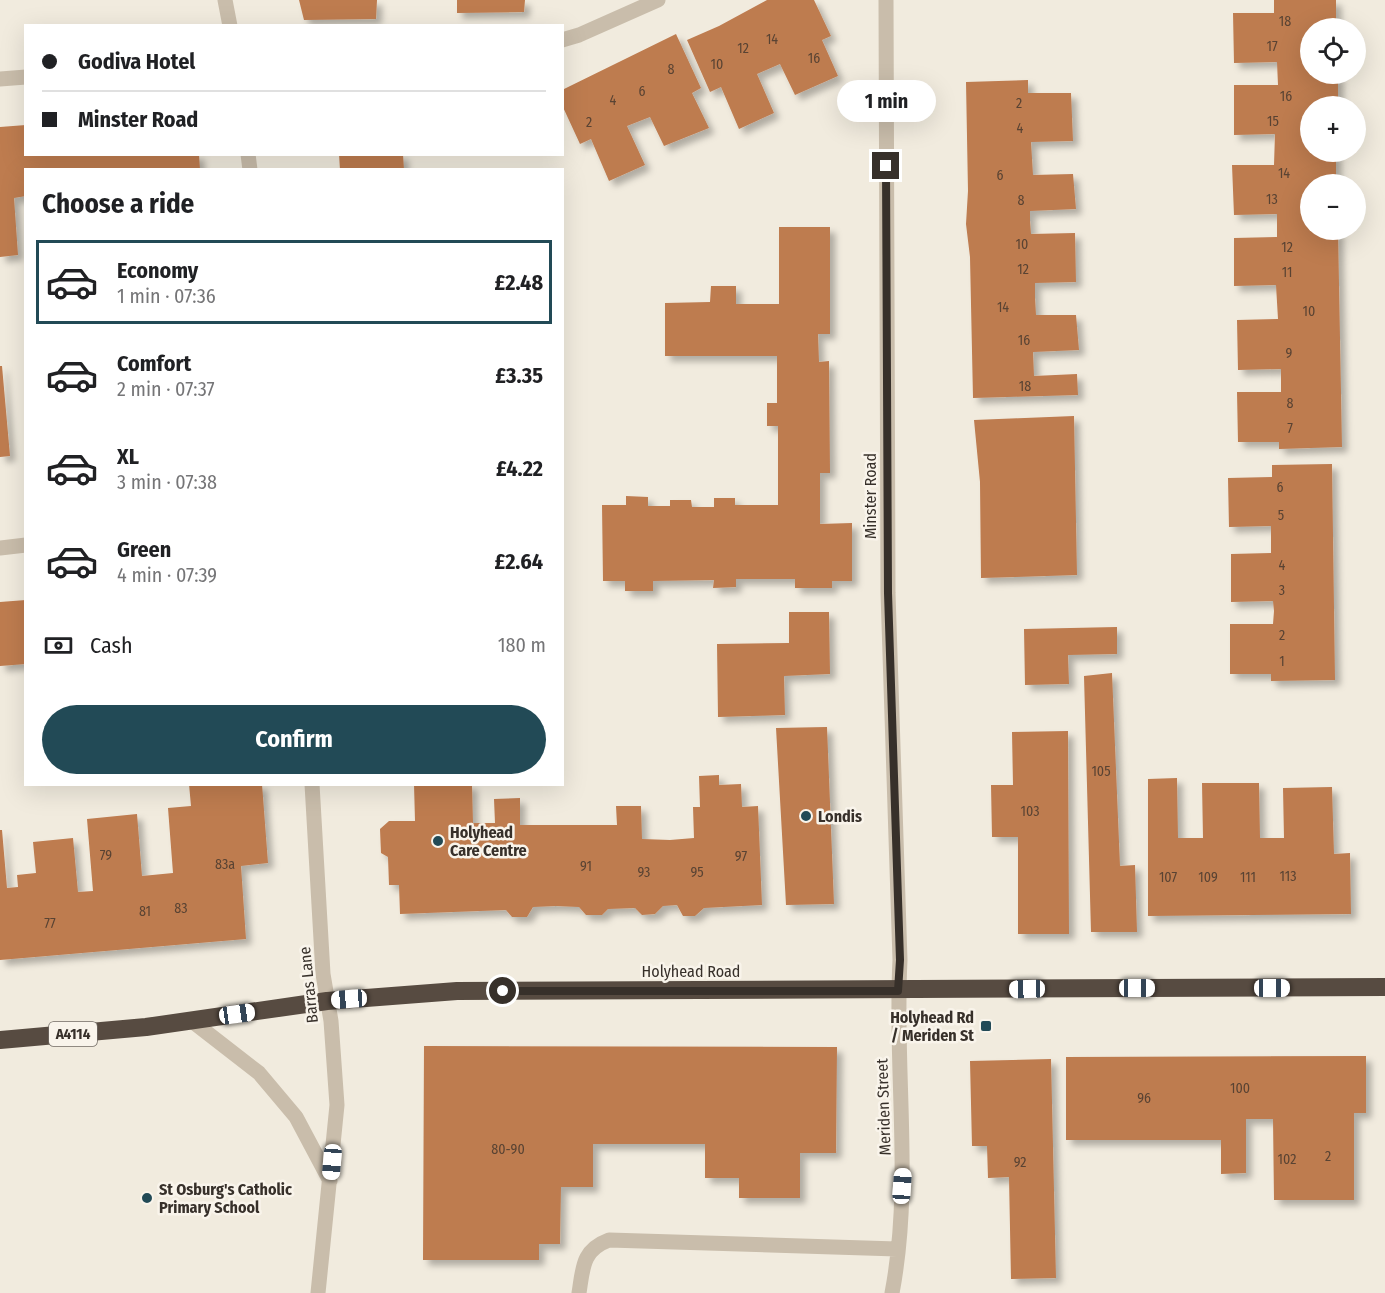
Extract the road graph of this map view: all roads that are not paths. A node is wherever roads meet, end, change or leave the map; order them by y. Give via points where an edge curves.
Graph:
1 (225, 0) edge
2 (658, 0) edge
3 (886, 0) edge
4 (230, 24) edge
5 (564, 39) edge
6 (24, 77) edge
7 (0, 79) edge
8 (24, 545) edge
9 (0, 548) edge
10 (312, 786) edge
11 (1385, 987) edge
12 (898, 991) junction
13 (327, 1001) junction
14 (192, 1021) junction
15 (0, 1040) edge
16 (330, 1180) junction
17 (897, 1249) junction
18 (318, 1293) edge
19 (579, 1293) edge
20 (892, 1293) edge

1 - 4 street
2 - 5 street
3 - 12 street, Minster Road via 888,593
6 - 7 street
8 - 9 street
10 - 13 street, Barras Lane
11 - 12 highway, Holyhead Road / A4114
12 - 13 highway, Holyhead Road / A4114 via 457,991
12 - 17 street, Meriden Street via 903,1166
13 - 14 highway, Holyhead Road / A4114
13 - 16 street, Barras Lane via 337,1105
14 - 15 highway, Holyhead Road / A4114
14 - 16 street via 259,1073 296,1117
16 - 18 street, Barras Lane
17 - 19 street via 609,1240 596,1245 584,1263
17 - 20 street, Meriden Street

